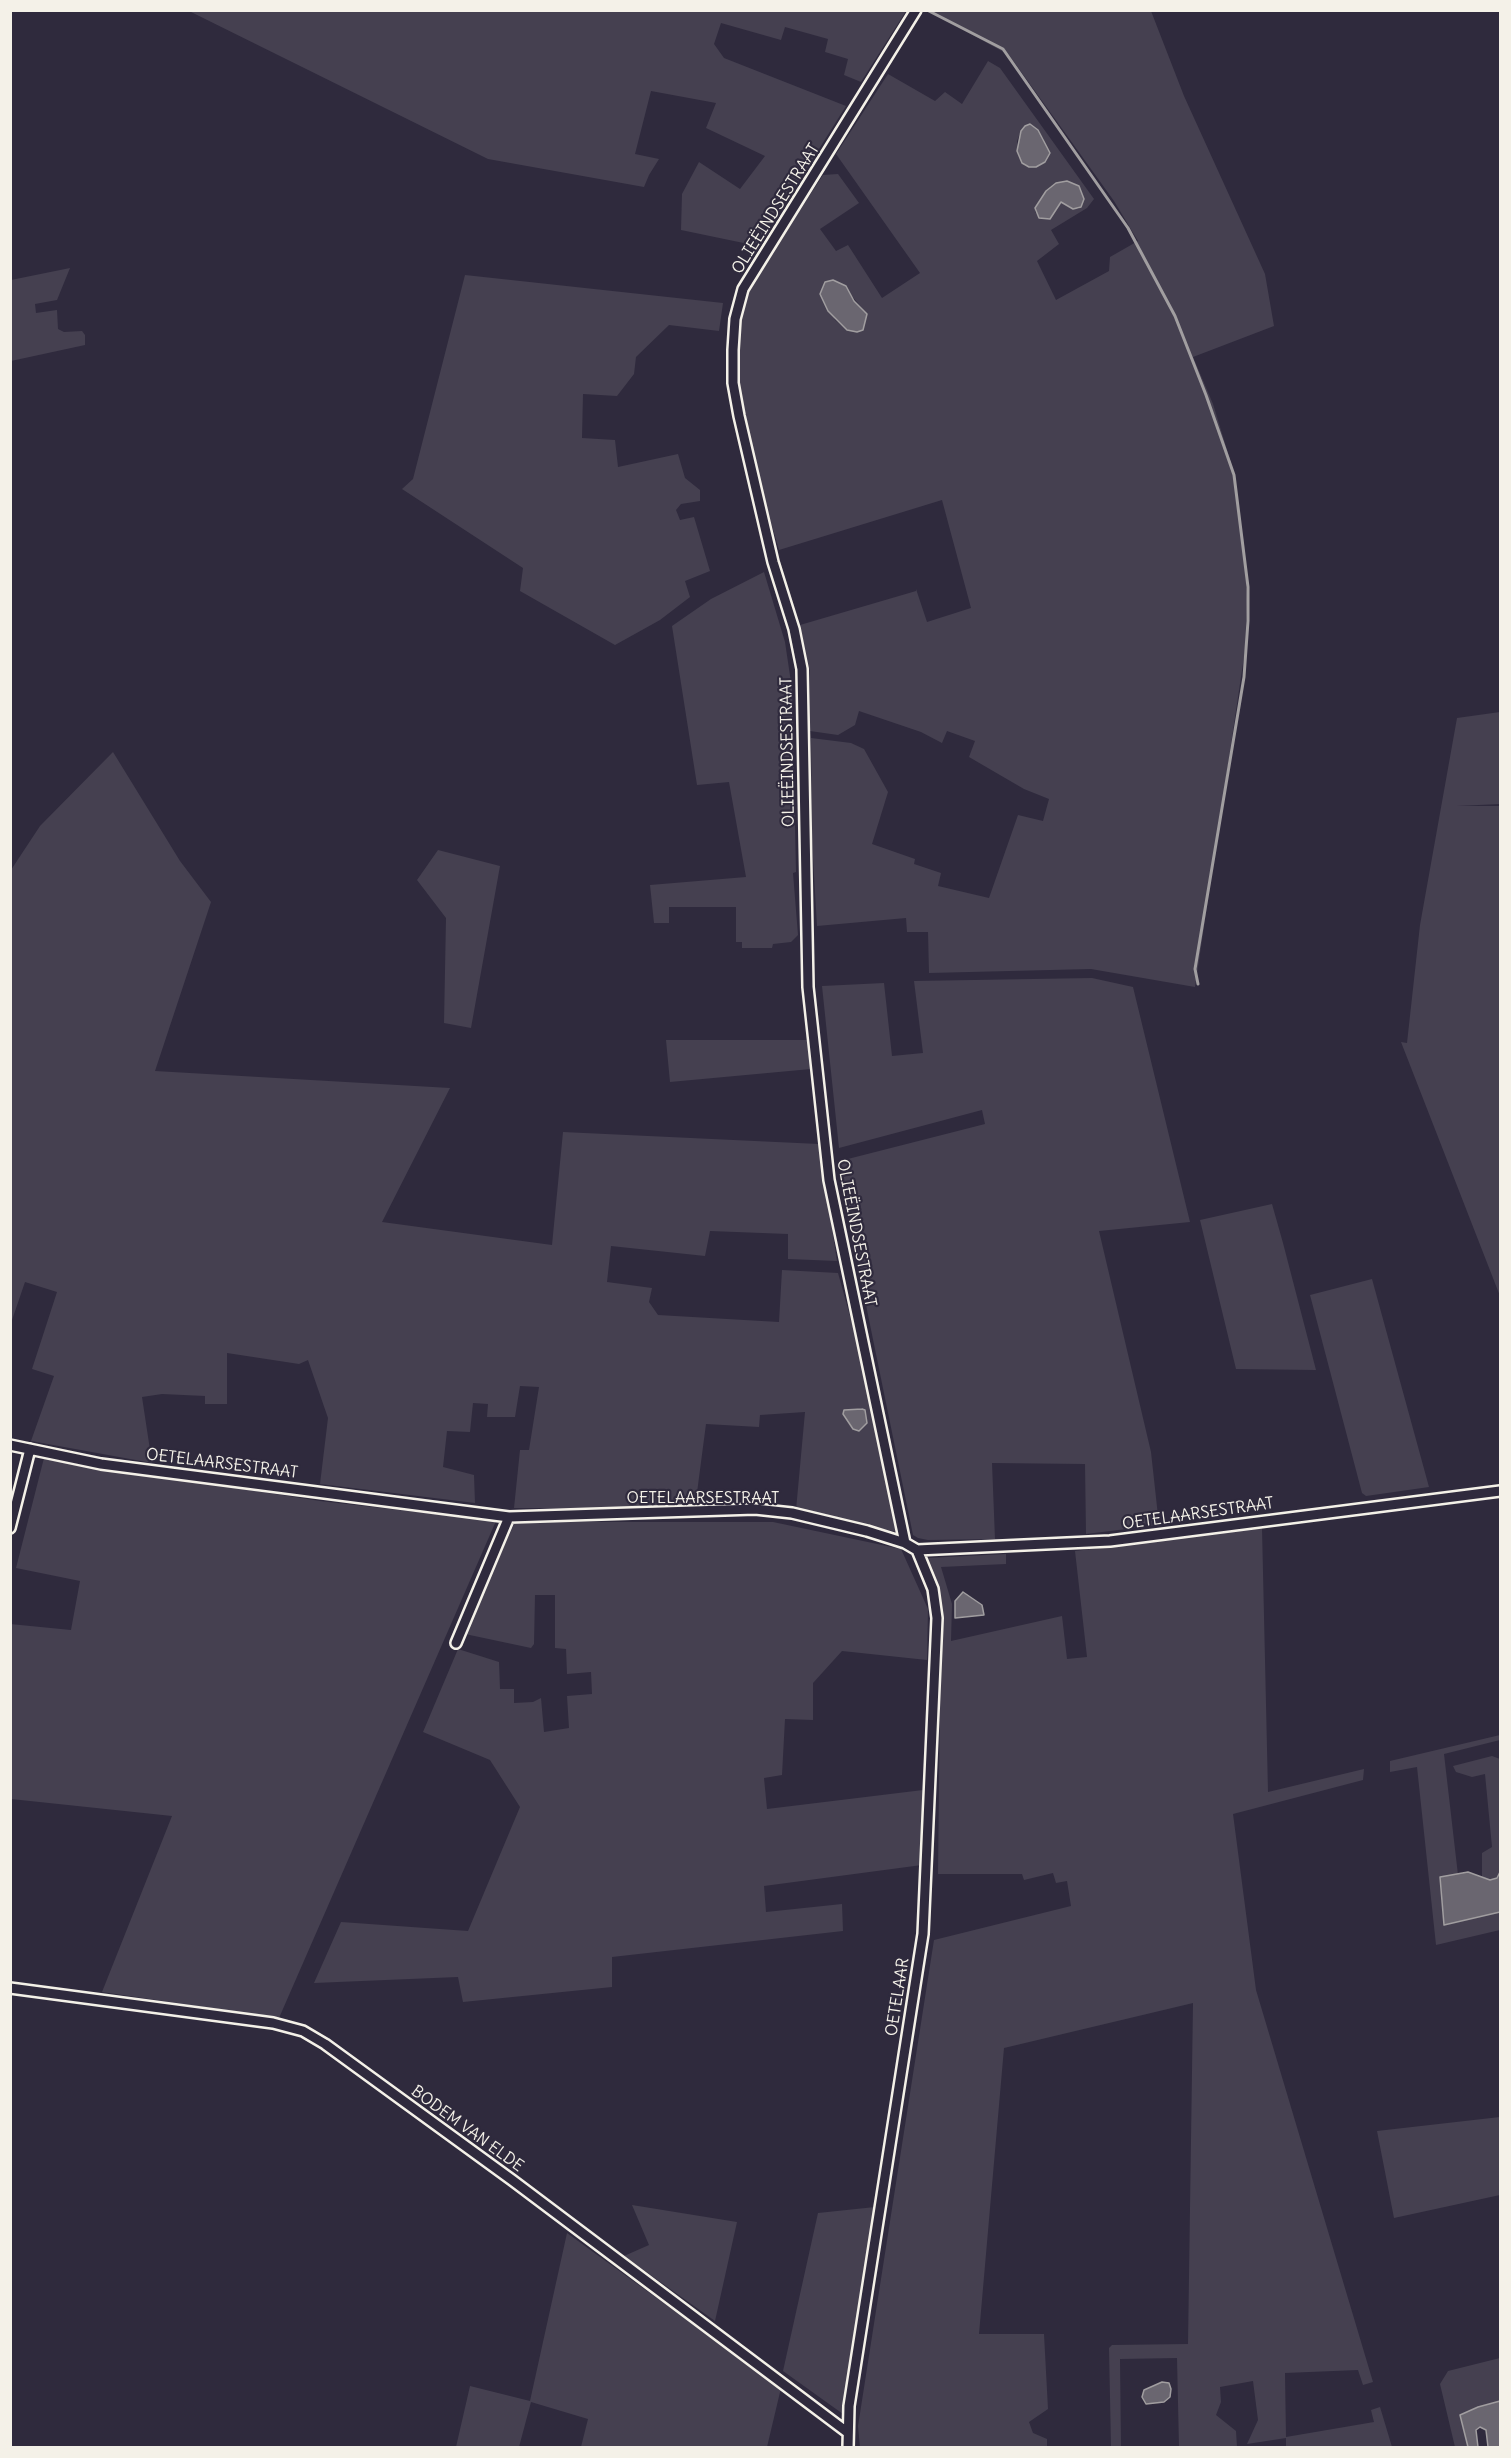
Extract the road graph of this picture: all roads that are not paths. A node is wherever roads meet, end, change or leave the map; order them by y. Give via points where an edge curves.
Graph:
1 (916, 10) edge
2 (10, 1444) edge
3 (30, 1449) junction
4 (1500, 1491) edge
5 (509, 1517) junction
6 (10, 1528) edge
7 (905, 1543) junction
8 (917, 1550) junction
9 (456, 1643) dead end
10 (10, 1988) edge
11 (847, 2432) junction
12 (848, 2448) edge

1 - 7 street, OLIEËINDSESTRAAT via 743,289 735,319 733,350 733,383 740,416 802,669 808,987 829,1180
2 - 3 street, OETELAARSESTRAAT
3 - 5 street, OETELAARSESTRAAT via 101,1464
3 - 6 street
4 - 8 street, OETELAARSESTRAAT via 1110,1541
5 - 7 street, OETELAARSESTRAAT via 755,1509 792,1513
5 - 9 street
7 - 8 street, OETELAARSESTRAAT
8 - 11 street, OETELAAR via 933,1589 937,1618 923,1934
10 - 11 street, BODEM VAN ELDE via 273,2023 303,2031 512,2180
11 - 12 street, OETELAAR

